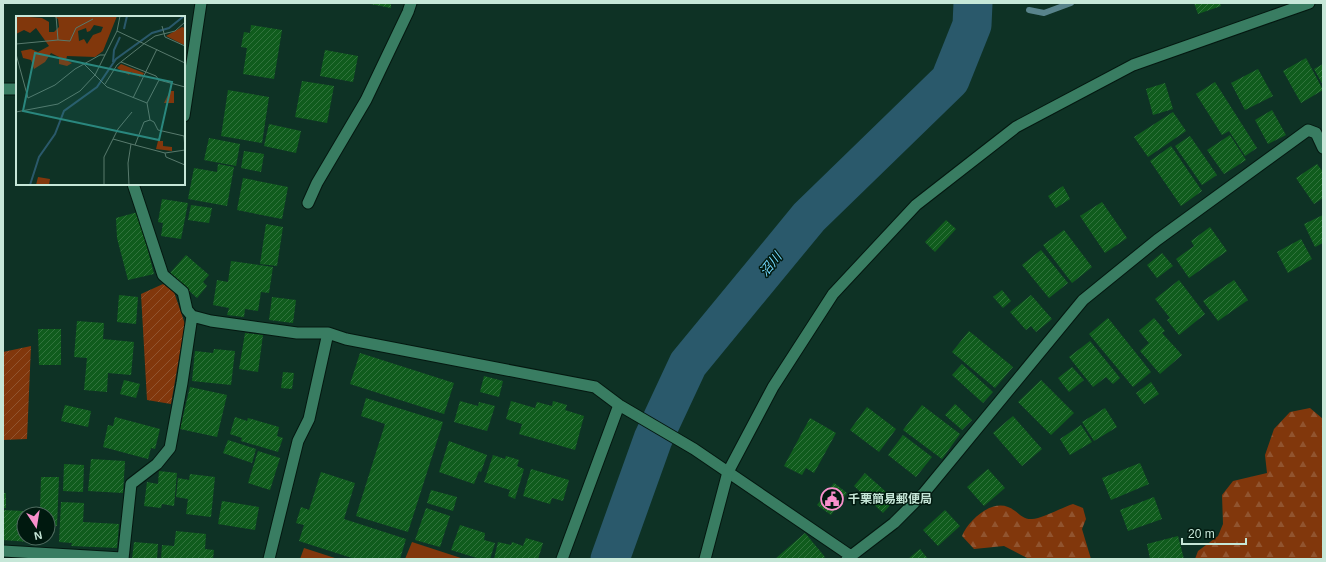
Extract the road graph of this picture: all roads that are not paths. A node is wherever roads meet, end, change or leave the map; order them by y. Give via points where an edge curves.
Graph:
1 (201, 3) edge
2 (411, 3) edge
3 (1309, 3) edge
4 (3, 89) edge
5 (16, 89) edge
6 (185, 109) edge
7 (1323, 148) edge
8 (133, 185) edge
9 (308, 203) dead end
10 (192, 316) junction
11 (328, 333) junction
12 (619, 405) junction
13 (728, 472) junction
14 (3, 551) edge
15 (122, 558) edge
16 (849, 558) edge
17 (269, 559) edge
18 (562, 559) edge
19 (705, 559) edge

1 - 6 street
2 - 9 street via 366,100
3 - 13 street via 1133,65 1016,127 916,205 833,294 773,387
4 - 5 street
7 - 16 street via 1316,133 1308,130 1157,240 1083,300 924,493 894,523
8 - 10 street via 163,274 183,292 187,310
10 - 11 street via 210,321 297,333
10 - 15 street via 170,448 157,464 131,484
11 - 12 street via 346,339 595,387
11 - 17 street via 309,419 298,441
12 - 13 street
12 - 18 street
13 - 16 street
13 - 19 street
14 - 15 street

